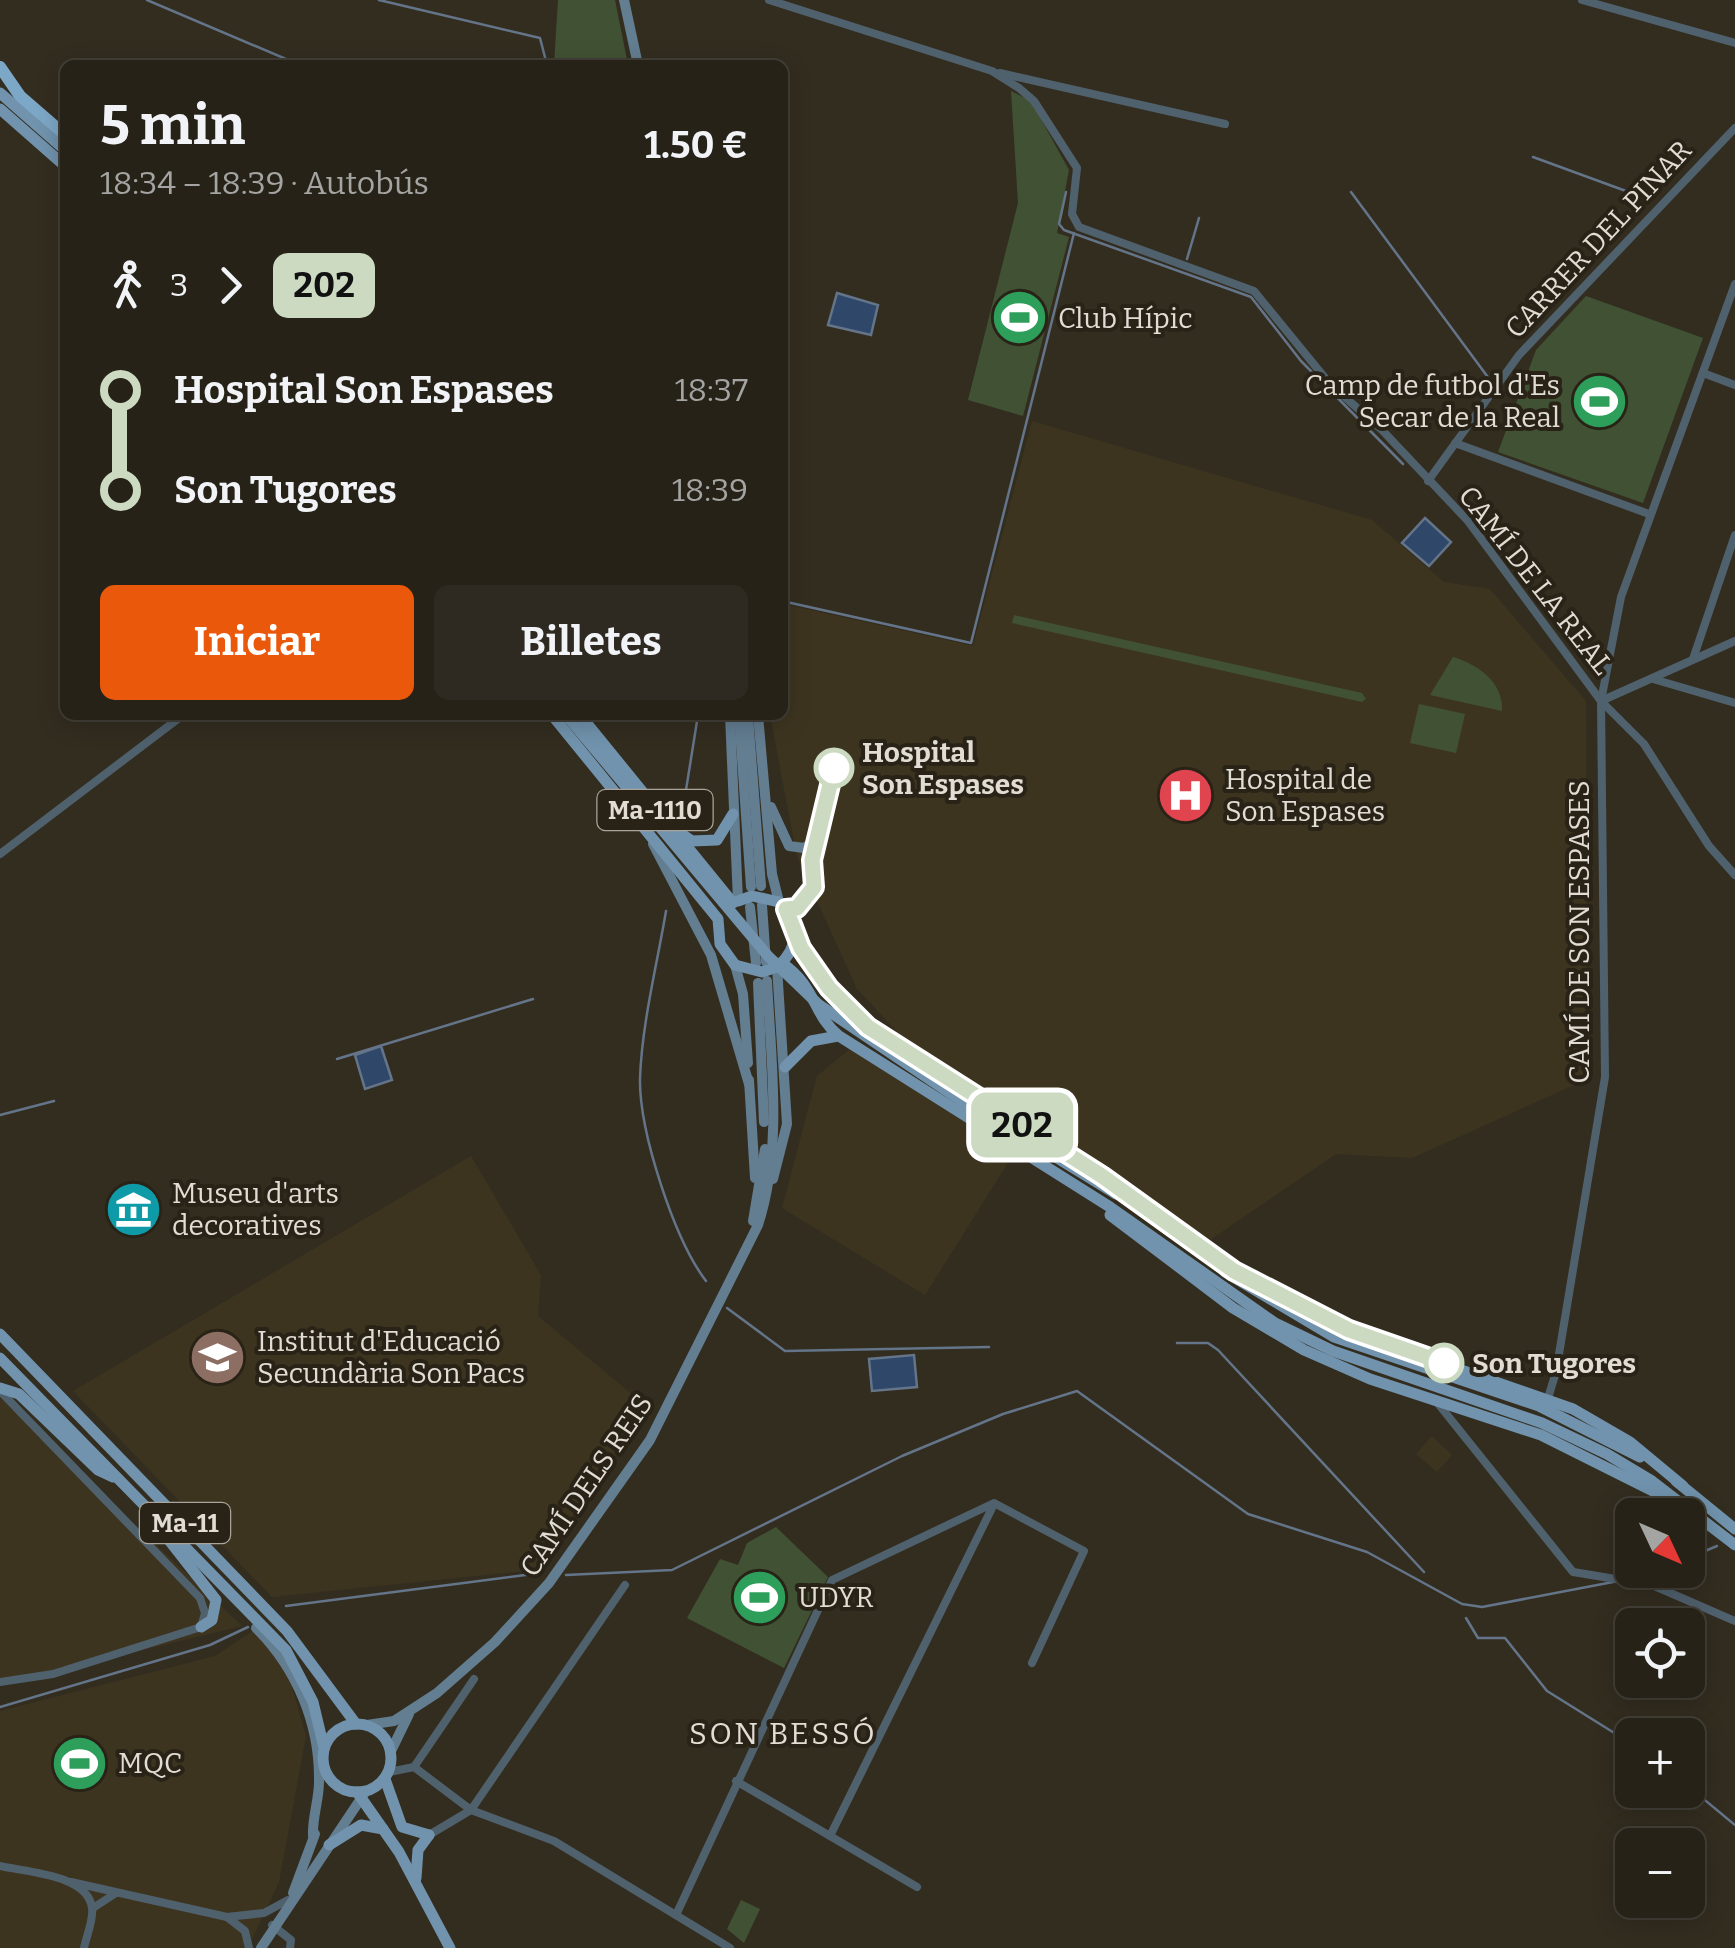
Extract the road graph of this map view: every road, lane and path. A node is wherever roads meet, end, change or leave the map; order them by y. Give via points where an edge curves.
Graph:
1 (624, 0) edge
2 (769, 0) edge
3 (1582, 0) edge
4 (1735, 43) edge
5 (637, 60) edge
6 (0, 68) edge
7 (992, 71) junction
8 (0, 94) edge
9 (0, 110) edge
10 (1225, 124) dead end
11 (1735, 128) edge
12 (60, 131) edge
13 (60, 146) edge
14 (60, 162) edge
15 (1735, 284) edge
16 (1703, 373) junction
17 (1735, 385) edge
18 (1455, 443) junction
19 (1428, 482) junction
20 (1649, 514) junction
21 (1735, 535) edge
22 (1735, 640) edge
23 (1693, 660) junction
24 (1651, 679) junction
25 (1601, 701) junction
26 (1735, 703) edge
27 (176, 720) edge
28 (556, 720) edge
29 (570, 720) edge
30 (584, 720) edge
31 (730, 720) edge
32 (739, 720) edge
33 (748, 720) edge
34 (759, 720) edge
35 (767, 791) junction
36 (648, 801) junction
37 (733, 814) junction
38 (650, 838) junction
39 (817, 840) dead end
40 (0, 854) edge
41 (1735, 874) edge
42 (779, 902) junction
43 (746, 904) junction
44 (719, 927) junction
45 (795, 936) junction
46 (770, 964) junction
47 (735, 966) junction
48 (839, 1036) junction
49 (785, 1068) junction
50 (749, 1084) junction
51 (972, 1108) junction
52 (1006, 1116) junction
53 (1071, 1184) junction
54 (769, 1190) junction
55 (1116, 1194) junction
56 (756, 1206) junction
57 (1110, 1207) junction
58 (748, 1242) junction
59 (0, 1334) edge
60 (0, 1358) edge
61 (0, 1367) edge
62 (24, 1382) junction
63 (0, 1390) edge
64 (1434, 1398) junction
65 (1548, 1398) junction
66 (120, 1480) junction
67 (1682, 1486) junction
68 (1663, 1498) edge
69 (1673, 1498) edge
70 (994, 1502) junction
71 (148, 1509) junction
72 (1705, 1520) edge
73 (1735, 1529) edge
74 (1735, 1545) edge
75 (626, 1585) dead end
76 (1735, 1621) edge
77 (201, 1628) junction
78 (1032, 1662) dead end
79 (474, 1679) dead end
80 (0, 1682) edge
81 (409, 1714) junction
82 (362, 1724) junction
83 (392, 1749) junction
84 (323, 1754) junction
85 (414, 1767) junction
86 (385, 1777) junction
87 (736, 1781) junction
88 (362, 1795) junction
89 (471, 1810) junction
90 (384, 1830) junction
91 (429, 1835) junction
92 (313, 1836) junction
93 (830, 1836) junction
94 (329, 1846) junction
95 (399, 1852) junction
96 (0, 1866) edge
97 (71, 1882) junction
98 (416, 1883) junction
99 (917, 1887) dead end
100 (116, 1892) junction
101 (291, 1897) junction
102 (93, 1908) junction
103 (676, 1915) junction
104 (227, 1918) junction
105 (272, 1926) junction
106 (84, 1948) edge
107 (248, 1948) edge
108 (260, 1948) edge
109 (290, 1948) edge
110 (450, 1948) edge
111 (730, 1948) edge

1 - 5 street
2 - 7 street, CAMÍ DE LA REAL
3 - 4 street
6 - 12 highway
7 - 10 street
7 - 19 street, CAMÍ DE LA REAL via 1034,101 1076,168 1072,214 1078,228 1254,290 1330,384
8 - 13 main road
9 - 14 main road
11 - 18 street, CARRER DEL PINAR via 1519,355
15 - 16 street, CAMÍ DE SON ESPASES
16 - 17 street
16 - 20 street, CAMÍ DE SON ESPASES
18 - 19 street, CARRER DEL PINAR
18 - 20 street
19 - 25 street, CAMÍ DE LA REAL via 1468,521
20 - 25 street, CAMÍ DE SON ESPASES via 1621,597
21 - 23 street
22 - 23 street
23 - 24 street
24 - 25 street
24 - 26 street
25 - 41 street, CAMÍ DE LA REAL via 1644,744
25 - 65 street, CAMÍ DE SON ESPASES via 1605,1077
27 - 40 street
28 - 38 main road, Ma-1110
29 - 51 main road, Ma-1110, bridge via 768,956 818,1004
30 - 36 main road, Ma-1110
31 - 37 street
32 - 33 street via 756,887
34 - 35 street
35 - 39 street via 790,846
35 - 42 street
36 - 37 main road via 692,841 717,840
36 - 43 main road, Ma-1110
37 - 43 street
38 - 44 main road, Ma-1110
38 - 50 street via 711,955
42 - 43 main road, bridge via 752,896
42 - 45 main road, Ma-1110
43 - 44 main road
43 - 46 street
44 - 47 main road, Ma-1110 via 720,944
45 - 46 main road
45 - 52 main road, Ma-1110 via 829,988 868,1027
46 - 47 main road, bridge via 762,972
46 - 48 main road, Ma-1110 via 802,978
46 - 49 street
47 - 50 street
48 - 49 main road via 811,1041
48 - 53 main road, Ma-1110
49 - 54 street via 787,1124
50 - 56 street
51 - 55 main road, Ma-1110
51 - 57 main road, Ma-1110
52 - 55 main road, Ma-1110
52 - 65 main road via 1271,1292 1349,1330
53 - 57 main road, Ma-1110
53 - 64 main road via 1233,1308 1304,1350
54 - 56 street, CAMÍ DELS REIS via 772,1079 762,982 765,1148
54 - 58 street, CAMÍ DELS REIS
55 - 67 main road, Ma-1110 via 1248,1290 1334,1337 1539,1406 1639,1456
56 - 58 street, CAMÍ DELS REIS
57 - 69 main road, Ma-1110 via 1275,1323 1332,1350 1542,1423
58 - 81 street, CAMÍ DELS REIS via 650,1440 588,1530 495,1642
59 - 82 main road, Ma-11 via 256,1596
60 - 62 main road, Ma-11
61 - 62 main road
62 - 66 main road, Ma-11
63 - 66 main road via 19,1394 98,1470
63 - 77 street via 200,1598
64 - 68 main road via 1540,1434
64 - 76 street via 1573,1572 1652,1585
65 - 67 main road via 1630,1442
66 - 71 main road, Ma-11
67 - 73 main road, Ma-1110
70 - 78 street via 1084,1552
70 - 87 street via 832,1580
70 - 93 street
71 - 77 main road via 216,1600 212,1620
71 - 84 main road, Ma-11 via 286,1650 313,1702
71 - 92 street via 293,1674 316,1741 320,1784
72 - 74 main road, Ma-1110
75 - 89 street
77 - 80 street via 53,1674
79 - 85 street
81 - 82 street
81 - 83 street
82 - 83 main road, Ma-11
82 - 84 main road via 336,1730
83 - 86 main road
84 - 88 main road via 330,1780
84 - 92 street via 324,1796
85 - 86 street
85 - 89 street
86 - 88 main road
86 - 91 main road via 402,1828
86 - 95 main road
87 - 93 street
87 - 103 street
88 - 90 main road
88 - 94 street
89 - 91 street
89 - 103 street via 554,1841
90 - 94 main road via 361,1825
90 - 95 main road
91 - 98 main road via 418,1850
92 - 101 street
93 - 99 street
94 - 101 street
95 - 98 main road
96 - 97 street
97 - 100 street
97 - 102 street
98 - 110 main road
100 - 102 street
100 - 104 street
101 - 104 street via 264,1913
101 - 105 street
102 - 106 street
103 - 111 street
104 - 107 street via 245,1931
105 - 108 street
105 - 109 street via 291,1940

